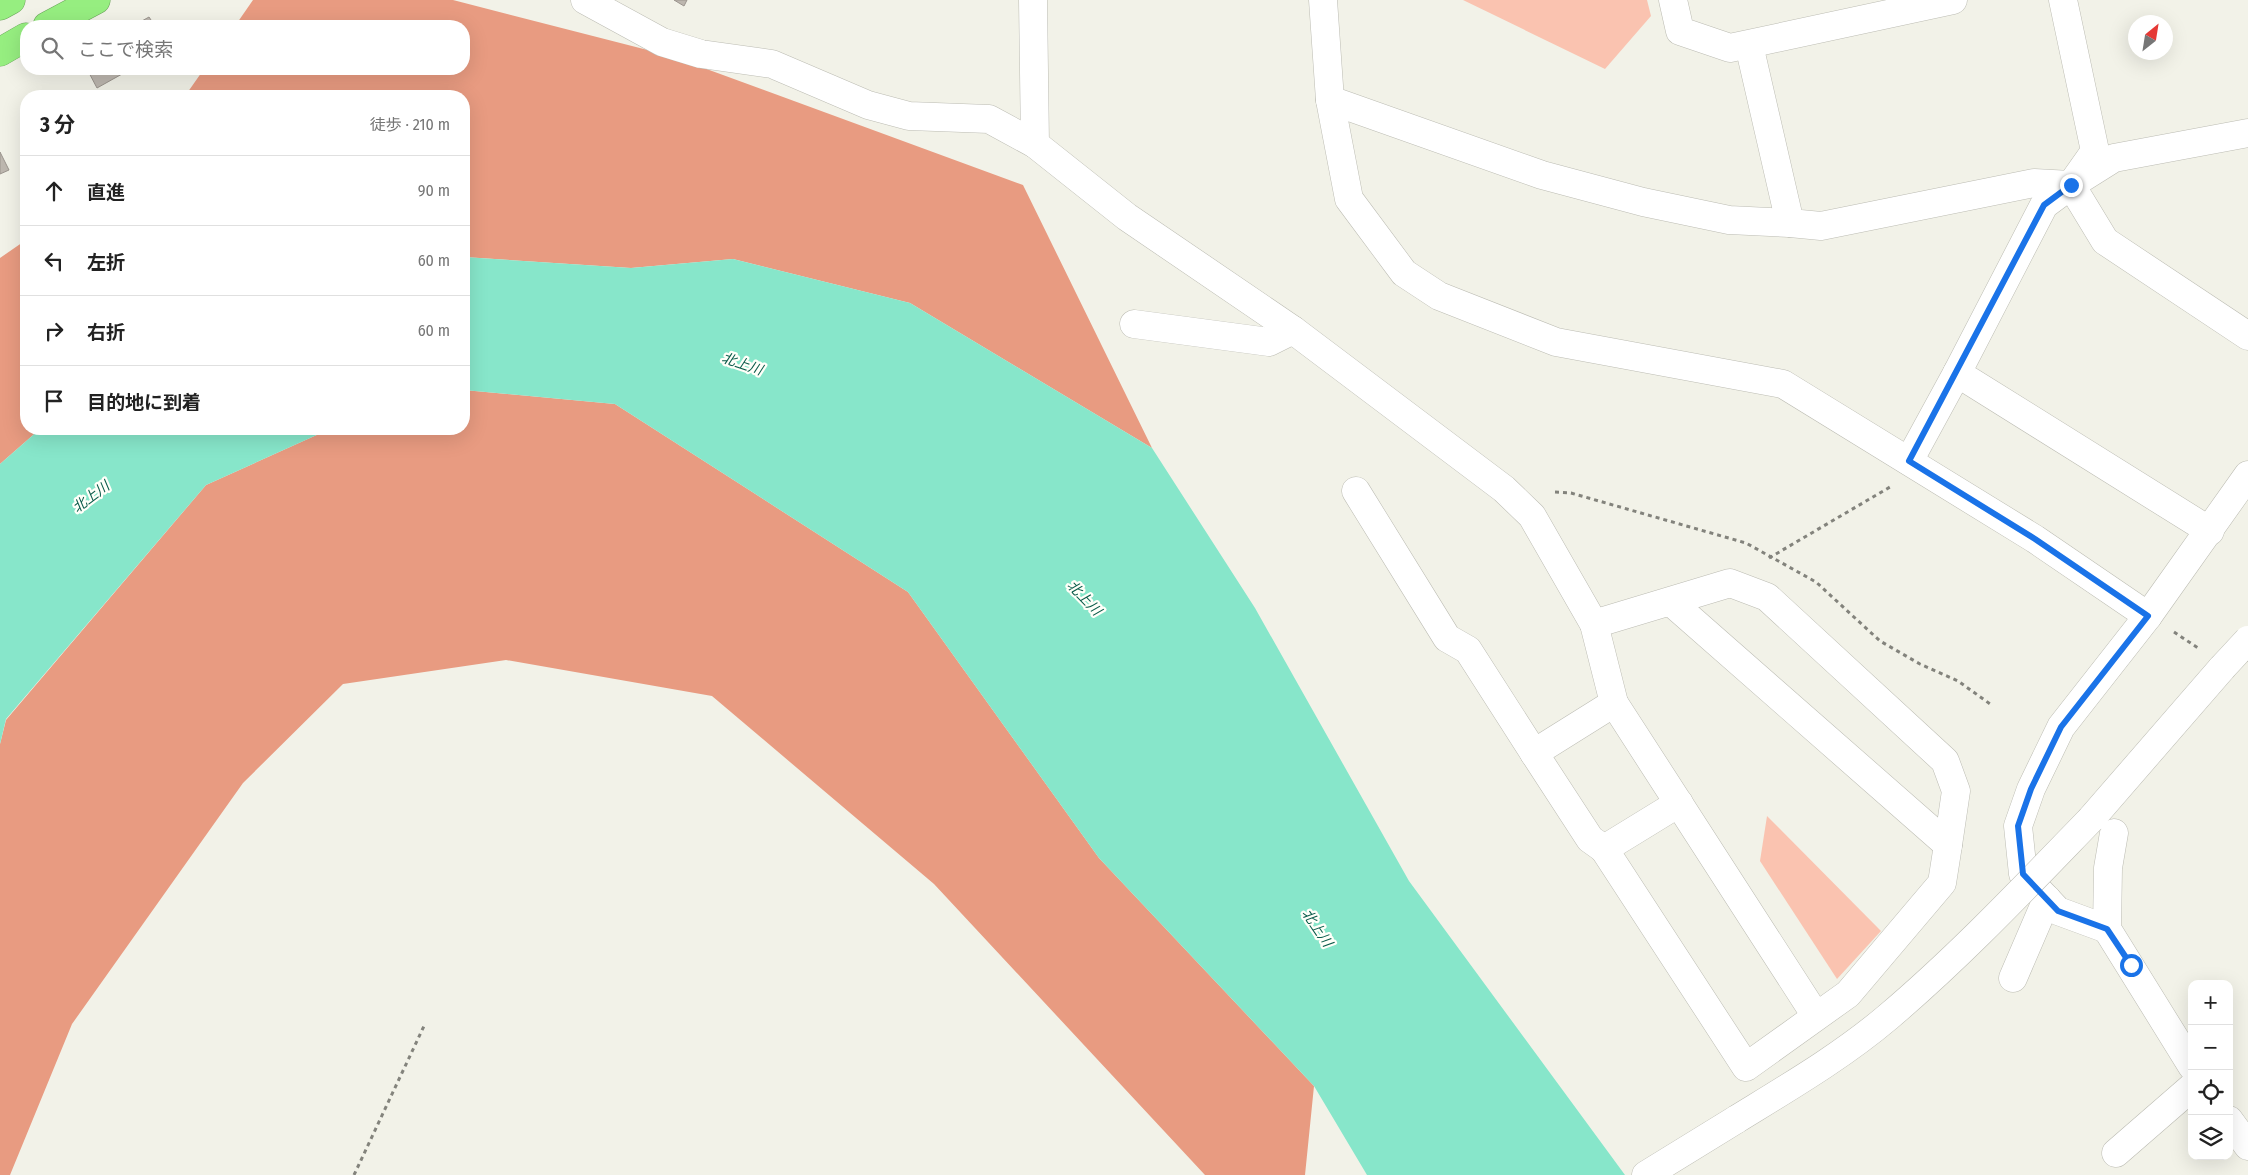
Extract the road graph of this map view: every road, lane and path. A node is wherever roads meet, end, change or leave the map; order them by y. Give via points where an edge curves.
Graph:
1 (11, 0) edge
2 (96, 0) edge
3 (584, 0) edge
4 (1033, 0) edge
5 (1323, 0) edge
6 (1673, 0) edge
7 (1953, 0) edge
8 (2063, 0) edge
9 (0, 6) edge
10 (58, 20) edge
11 (20, 41) edge
12 (1749, 45) junction
13 (0, 52) edge
14 (1330, 100) junction
15 (2248, 133) edge
16 (1035, 144) junction
17 (2071, 185) junction
18 (1790, 223) junction
19 (1134, 324) dead end
20 (1293, 330) junction
21 (2248, 336) edge
22 (1957, 373) junction
23 (1915, 465) junction
24 (2248, 475) edge
25 (1356, 491) dead end
26 (1552, 492) dead end
27 (2210, 531) junction
28 (1769, 557) junction
29 (1767, 597) junction
30 (1670, 601) junction
31 (2148, 616) junction
32 (1594, 624) junction
33 (2248, 640) edge
34 (1614, 703) junction
35 (1993, 706) dead end
36 (1534, 753) junction
37 (1679, 803) junction
38 (2114, 833) dead end
39 (1948, 845) junction
40 (1604, 849) junction
41 (2047, 899) junction
42 (2107, 929) junction
43 (2013, 978) dead end
44 (1816, 1016) junction
45 (424, 1026) dead end
46 (2188, 1060) edge
47 (2188, 1090) edge
48 (2233, 1125) edge
49 (2248, 1146) edge
50 (2116, 1153) dead end
51 (354, 1175) edge
52 (1646, 1175) edge

1 - 9 highway
2 - 10 highway
3 - 16 street via 662,42 700,54 772,64 868,105 909,116 989,119
4 - 16 street
5 - 14 street
6 - 12 street via 1680,31 1730,48
7 - 12 street
8 - 17 street via 2095,151
11 - 13 highway
12 - 18 street
14 - 18 street via 1542,175 1643,202 1729,220
14 - 23 street via 1349,199 1404,273 1439,296 1556,342 1783,384
15 - 17 street via 2114,158
16 - 20 street via 1127,218
17 - 18 street via 2034,183 1821,226
17 - 21 street via 2105,241
17 - 22 street via 2044,205
19 - 20 street via 1269,342
20 - 32 street via 1504,490 1532,516
22 - 23 street
22 - 27 street
23 - 28 path
23 - 31 street via 2035,539
24 - 27 street
25 - 36 street via 1446,638 1468,650
26 - 28 path via 1571,493 1746,543
27 - 31 street
28 - 29 path
28 - 35 path via 1816,582 1880,641 1958,681
29 - 30 street via 1730,582
29 - 39 street via 1945,761 1956,791
30 - 32 street
30 - 39 street
31 - 41 street via 2061,727 2031,789 2018,826 2023,874
32 - 34 street
33 - 52 street, bridge via 2091,819 1965,948 1886,1018 1808,1075
34 - 36 street
34 - 37 street
36 - 40 street via 1590,839
37 - 40 street
37 - 44 street
38 - 42 street via 2108,868
39 - 44 street via 1942,883 1848,994
40 - 44 street via 1746,1067
41 - 42 street via 2058,911
41 - 43 street
42 - 46 street
45 - 51 path
47 - 50 street
48 - 49 street

